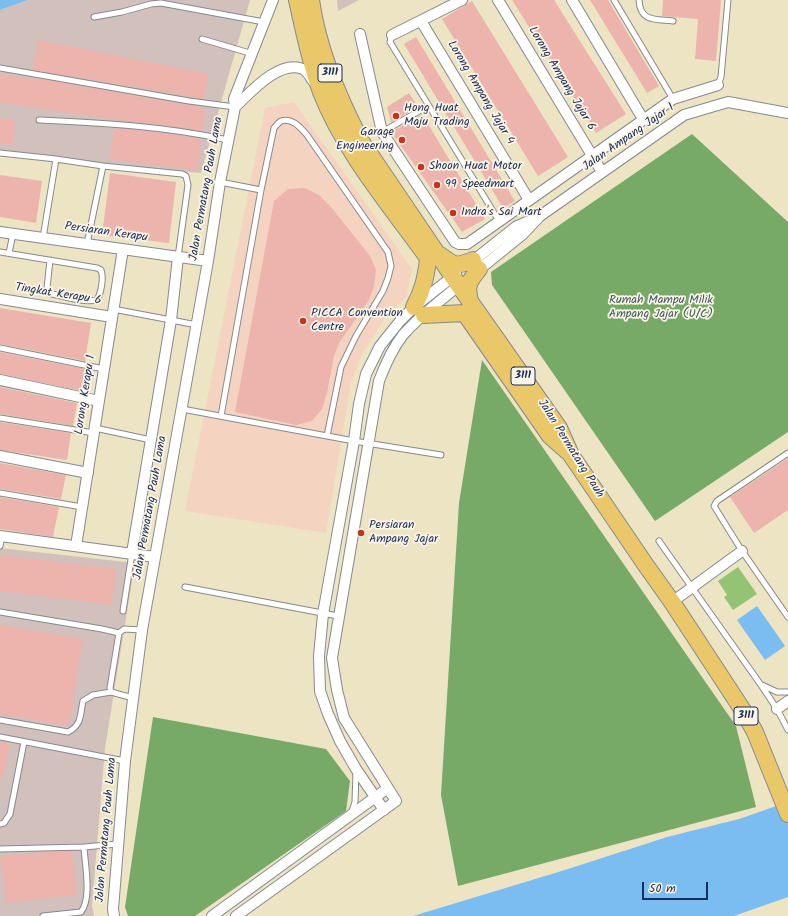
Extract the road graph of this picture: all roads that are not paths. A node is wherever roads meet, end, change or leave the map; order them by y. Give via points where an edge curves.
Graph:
1 (273, 0) edge
2 (297, 0) edge
3 (311, 0) edge
4 (462, 0) edge
5 (498, 0) edge
6 (572, 0) edge
7 (614, 0) edge
8 (639, 0) edge
9 (728, 0) edge
10 (94, 17) dead end
11 (421, 21) junction
12 (673, 21) dead end
13 (264, 22) junction
14 (360, 34) dead end
15 (392, 36) joint
16 (202, 39) dead end
17 (253, 54) junction
18 (0, 68) edge
19 (718, 85) joint
20 (322, 92) junction
21 (673, 99) junction
22 (428, 106) junction
23 (235, 107) junction
24 (788, 113) edge
25 (643, 119) junction
26 (39, 120) dead end
27 (382, 132) junction
28 (228, 140) junction
29 (0, 153) edge
30 (592, 156) junction
31 (56, 159) junction
32 (103, 166) junction
33 (602, 172) junction
34 (220, 182) junction
35 (261, 190) junction
36 (529, 200) junction
37 (499, 221) junction
38 (0, 232) edge
39 (14, 234) junction
40 (43, 238) junction
41 (87, 244) junction
42 (123, 249) junction
43 (0, 252) edge
44 (9, 254) junction
45 (432, 255) junction
46 (178, 257) junction
47 (50, 260) junction
48 (208, 261) junction
49 (476, 265) junction
50 (452, 284) junction
51 (0, 299) edge
52 (467, 307) junction
53 (419, 311) junction
54 (112, 313) junction
55 (171, 320) junction
56 (196, 325) junction
57 (0, 348) edge
58 (104, 368) junction
59 (0, 380) edge
60 (99, 401) junction
61 (182, 409) junction
62 (221, 416) junction
63 (0, 418) edge
64 (94, 431) junction
65 (327, 436) junction
66 (151, 440) junction
67 (354, 441) junction
68 (368, 443) junction
69 (788, 452) edge
70 (441, 455) dead end
71 (0, 456) edge
72 (88, 473) junction
73 (0, 493) edge
74 (82, 507) junction
75 (1, 539) edge
76 (659, 541) dead end
77 (76, 546) junction
78 (742, 552) junction
79 (132, 553) junction
80 (156, 557) junction
81 (185, 587) dead end
82 (692, 587) junction
83 (672, 602) junction
84 (123, 611) dead end
85 (0, 612) edge
86 (323, 614) junction
87 (338, 616) junction
88 (788, 617) edge
89 (142, 630) junction
90 (119, 633) junction
91 (761, 685) junction
92 (111, 692) junction
93 (788, 692) edge
94 (133, 698) junction
95 (788, 701) edge
96 (777, 709) junction
97 (0, 720) edge
98 (788, 730) edge
99 (0, 737) edge
100 (24, 742) junction
101 (125, 761) junction
102 (356, 769) junction
103 (388, 788) junction
104 (376, 798) junction
105 (384, 810) junction
106 (788, 814) edge
107 (350, 816) junction
108 (0, 824) edge
109 (118, 844) junction
110 (84, 847) junction
111 (0, 849) edge
112 (43, 916) edge
113 (114, 916) edge
114 (212, 916) edge
115 (236, 916) edge

1 - 13 street, Jalan Permatang Pauh Lama
2 - 20 main road
3 - 45 main road, Jalan Permatang Pauh / 3111 via 322,53 349,118
4 - 11 street
5 - 30 street, Lorong Ampang Jajar 6
6 - 25 street
7 - 21 lane
8 - 12 lane via 642,15
9 - 19 lane via 721,77
10 - 13 lane via 161,3
11 - 15 street
11 - 36 street, Lorong Ampang Jajar 4
13 - 17 street, Jalan Permatang Pauh Lama
14 - 27 street
15 - 22 lane via 390,42
16 - 17 lane
17 - 23 street, Jalan Permatang Pauh Lama via 234,99
18 - 23 lane
19 - 21 street
20 - 23 street via 305,70 294,67 270,76
20 - 45 main road via 338,128 355,157
21 - 25 street
22 - 27 lane
22 - 37 lane
23 - 28 street, Jalan Permatang Pauh Lama
24 - 33 street, Jalan Ampang Jajar 1 via 728,102 684,115
25 - 30 street
26 - 28 lane via 165,129
27 - 37 street via 455,242 467,244
28 - 34 street, Jalan Permatang Pauh Lama
29 - 31 lane
30 - 33 street, Lorong Ampang Jajar 6
30 - 36 street
31 - 32 lane
31 - 40 lane
32 - 41 lane
32 - 46 lane via 186,176 188,184
33 - 49 street, Jalan Ampang Jajar 1 via 540,216 523,234
34 - 35 lane
34 - 48 street, Jalan Permatang Pauh Lama
35 - 62 lane
35 - 65 lane via 274,128 281,121 289,120 299,125 307,135 388,252 391,266 383,291 341,367
36 - 37 street
38 - 39 street, Persiaran Kerapu
39 - 40 street, Persiaran Kerapu
39 - 44 lane
40 - 41 street, Persiaran Kerapu
41 - 42 street, Persiaran Kerapu
42 - 46 street, Persiaran Kerapu
42 - 54 street, Lorong Kerapu 1
43 - 44 lane
44 - 47 lane
45 - 49 main road via 453,265
45 - 50 main road, Jalan Permatang Pauh / 3111
45 - 53 main road
46 - 48 street, Persiaran Kerapu
46 - 55 street
47 - 47 lane via 101,270 101,290 97,300 88,301 48,293 46,288
48 - 56 street, Jalan Permatang Pauh Lama
49 - 50 street, Jalan Ampang Jajar 1
49 - 52 main road via 469,282
50 - 52 main road, Jalan Permatang Pauh / 3111
50 - 53 street
51 - 54 street, Tingkat Kerapu 6
52 - 53 main road
52 - 83 main road, Jalan Permatang Pauh / 3111 via 560,428 572,455
53 - 67 street via 400,321 380,346 366,374
53 - 68 street via 387,360 378,381
54 - 55 lane
54 - 58 street, Lorong Kerapu 1
55 - 56 lane
55 - 66 street
56 - 61 street, Jalan Permatang Pauh Lama
57 - 58 lane
58 - 60 street, Lorong Kerapu 1
59 - 60 street
60 - 64 street, Lorong Kerapu 1
61 - 62 lane
61 - 80 street, Jalan Permatang Pauh Lama
62 - 65 lane
63 - 64 lane
64 - 66 lane
64 - 72 street, Lorong Kerapu 1
65 - 67 lane
66 - 79 street
67 - 68 lane
67 - 86 street
68 - 70 lane
68 - 87 street
69 - 78 lane via 717,501 714,506
71 - 72 street
72 - 74 street, Lorong Kerapu 1
73 - 74 lane
74 - 77 street, Lorong Kerapu 1
75 - 77 street
76 - 82 lane
77 - 79 street
78 - 82 street
78 - 88 lane
79 - 80 street
79 - 84 lane
80 - 89 street, Jalan Permatang Pauh Lama
81 - 86 lane
82 - 83 street
82 - 91 lane
83 - 106 main road, Jalan Permatang Pauh / 3111 via 745,715 758,739
85 - 90 lane
86 - 87 lane
86 - 102 street via 319,656 320,691 340,741
87 - 103 street via 332,658 344,718
89 - 90 lane via 124,629
89 - 94 street, Jalan Permatang Pauh Lama
90 - 92 lane
91 - 93 lane via 777,692
91 - 96 lane
92 - 94 lane
92 - 97 lane via 83,701 78,725 68,732
94 - 101 street, Jalan Permatang Pauh Lama
95 - 96 street
96 - 98 lane
99 - 100 lane
100 - 101 lane
100 - 108 lane via 10,814 4,823
101 - 109 street, Jalan Permatang Pauh Lama
102 - 104 street
102 - 107 lane via 355,802
103 - 104 street
103 - 105 street via 396,801
104 - 105 street
104 - 107 street
105 - 115 street
107 - 114 street
109 - 110 lane
109 - 113 street, Jalan Permatang Pauh Lama
110 - 111 lane
110 - 112 lane via 86,906 81,912

